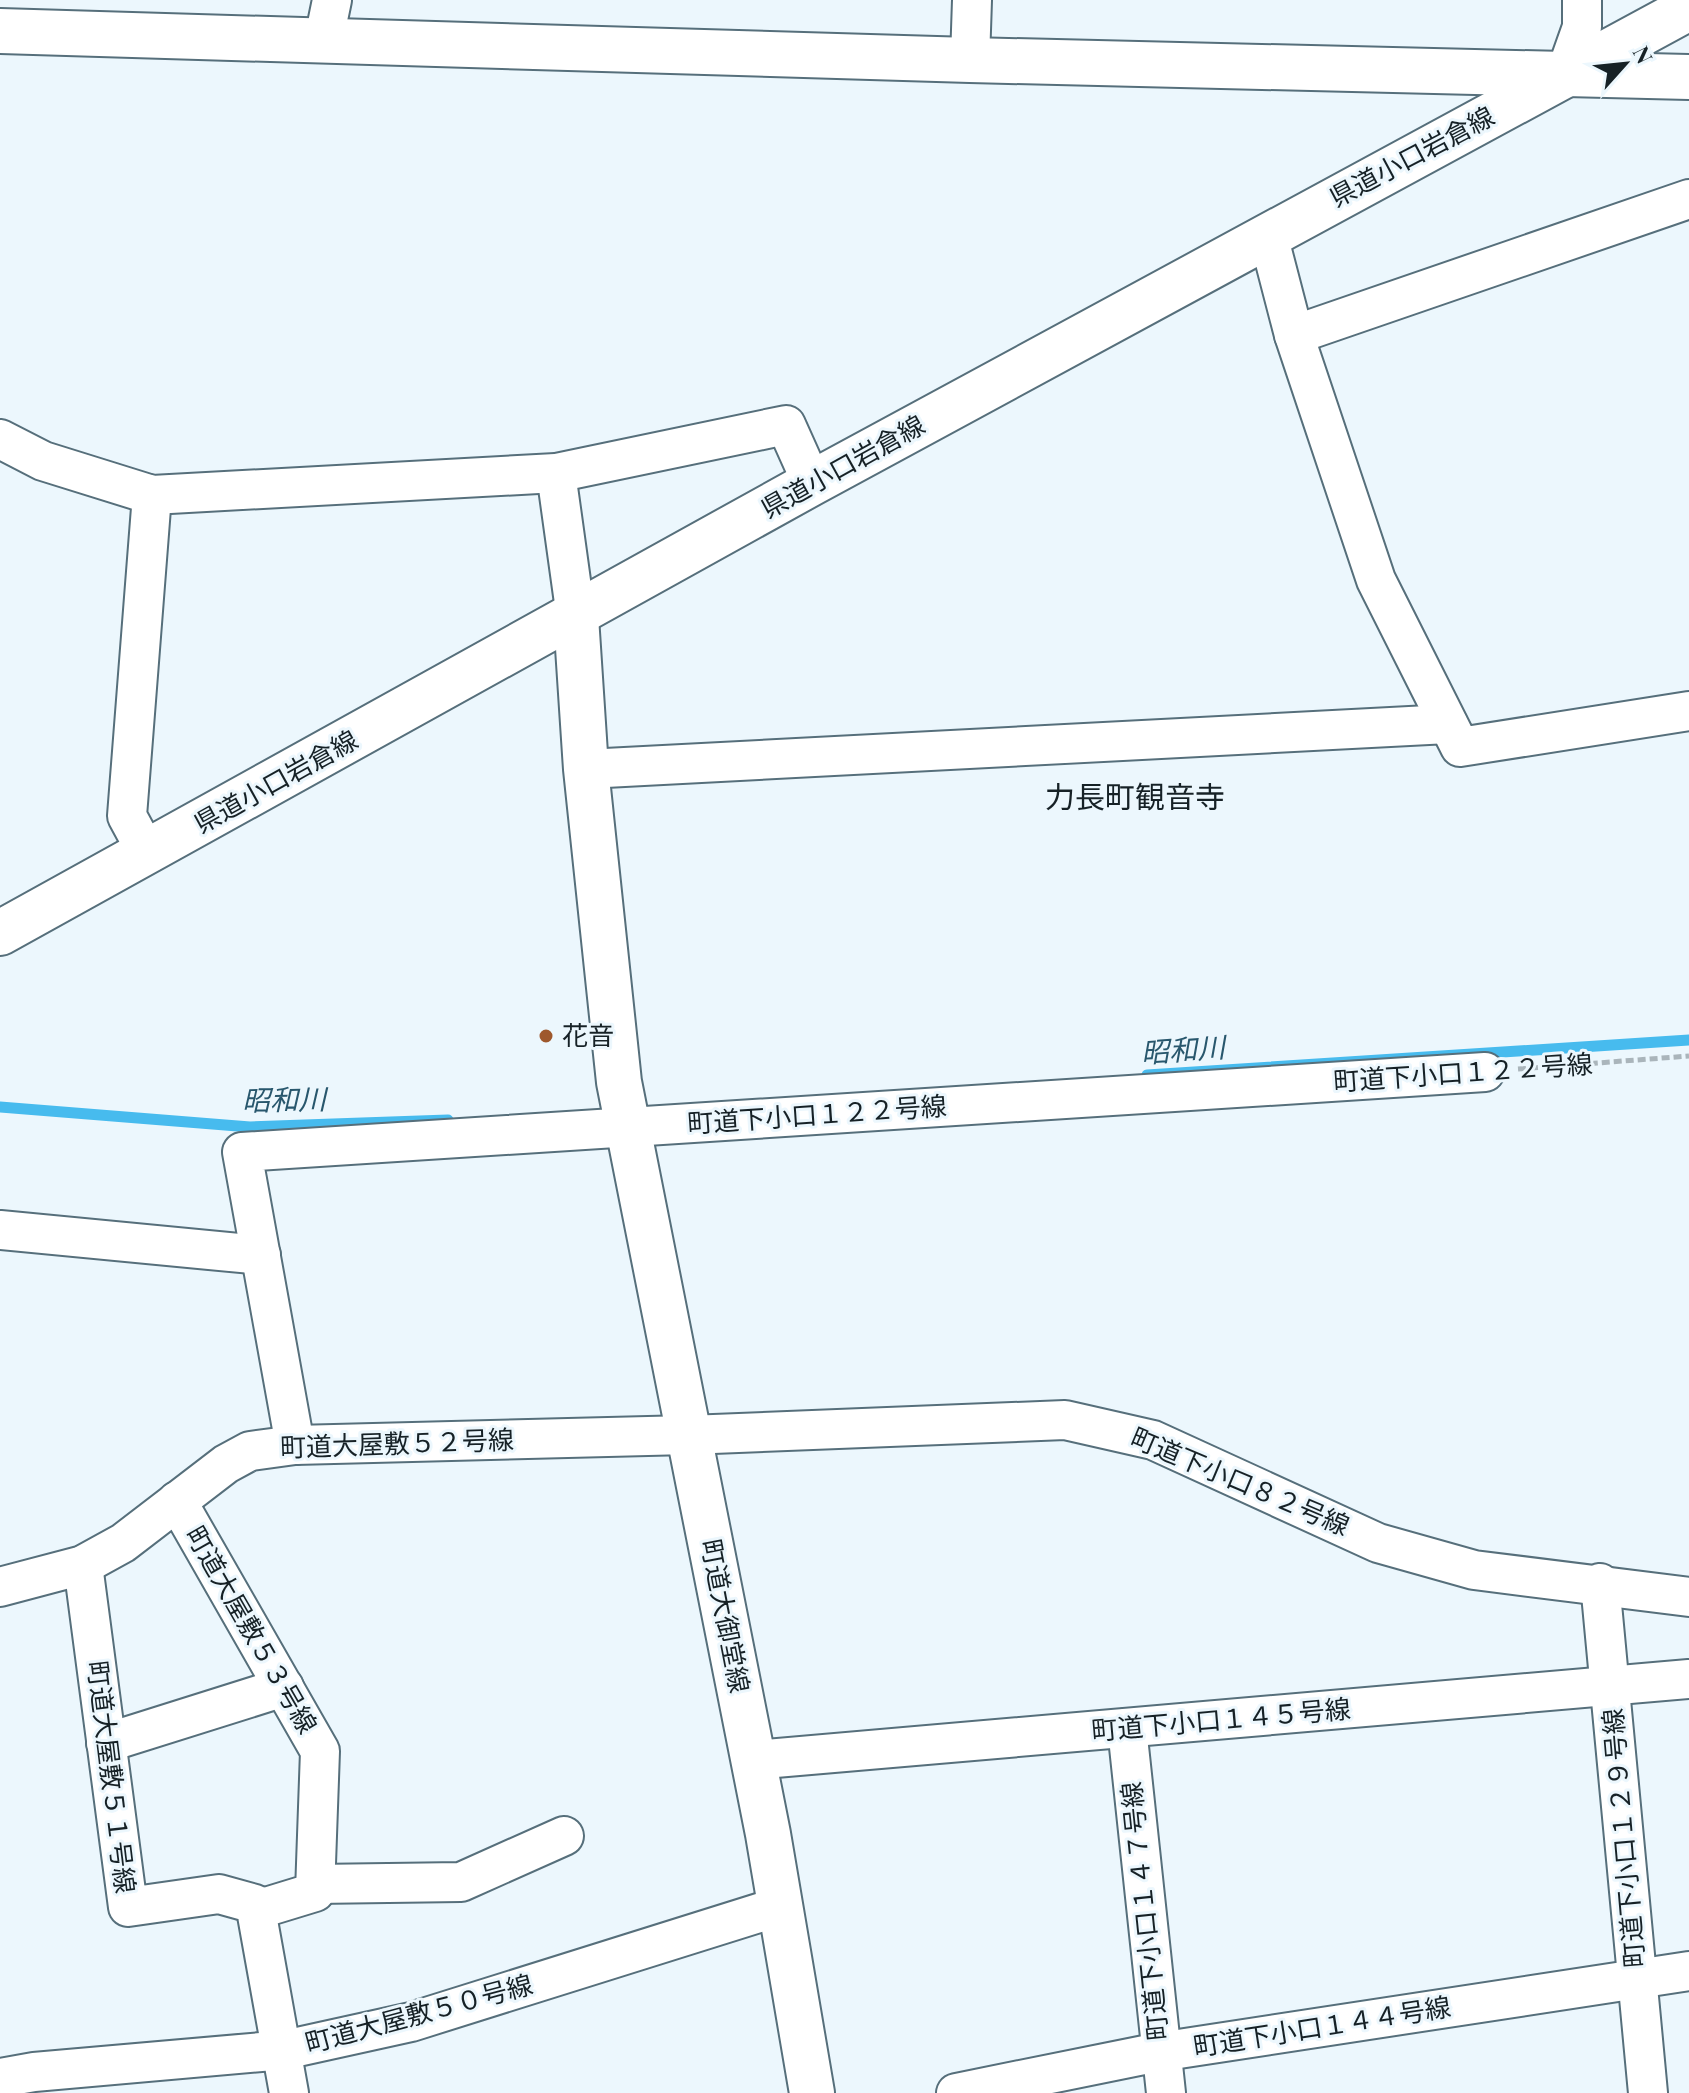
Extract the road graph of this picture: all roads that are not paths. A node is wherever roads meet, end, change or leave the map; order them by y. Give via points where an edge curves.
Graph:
1 (972, 0) edge
2 (1582, 0) edge
3 (1689, 8) edge
4 (328, 20) edge
5 (0, 31) edge
6 (970, 60) junction
7 (1565, 75) junction
8 (1689, 77) edge
9 (1689, 199) edge
10 (1268, 235) junction
11 (1294, 335) junction
12 (0, 439) edge
13 (556, 473) junction
14 (812, 483) junction
15 (152, 495) junction
16 (576, 617) junction
17 (1689, 711) edge
18 (1448, 724) junction
19 (586, 769) junction
20 (147, 853) junction
21 (0, 933) edge
22 (1485, 1072) road end
23 (628, 1134) junction
24 (0, 1230) edge
25 (261, 1255) junction
26 (688, 1435) junction
27 (295, 1445) junction
28 (177, 1501) junction
29 (83, 1565) junction
30 (1600, 1583) junction
31 (0, 1587) edge
32 (1689, 1597) edge
33 (1689, 1679) edge
34 (1610, 1686) junction
35 (284, 1687) junction
36 (1127, 1728) junction
37 (106, 1743) junction
38 (753, 1760) junction
39 (564, 1836) dead end
40 (315, 1884) junction
41 (781, 1906) junction
42 (256, 1910) junction
43 (1689, 1971) edge
44 (1636, 1979) junction
45 (284, 2050) junction
46 (1159, 2052) junction
47 (0, 2078) edge
48 (289, 2093) edge
49 (812, 2093) edge
50 (956, 2093) edge
51 (1166, 2093) edge
52 (1648, 2093) edge

1 - 6 street
2 - 7 street via 1582,27
3 - 7 street, 県道小口岩倉線
4 - 5 street
4 - 6 street
6 - 7 street
7 - 8 street
7 - 10 street, 県道小口岩倉線
9 - 11 street
10 - 11 street
10 - 14 street, 県道小口岩倉線
11 - 18 street via 1376,580
12 - 15 street via 43,461
13 - 14 street via 786,425
13 - 15 street
13 - 16 street
14 - 16 street, 県道小口岩倉線
15 - 20 street via 127,816
16 - 19 street, 町道大御堂線
16 - 20 street, 県道小口岩倉線
17 - 18 street via 1460,747
18 - 19 street
19 - 23 street, 町道大御堂線
20 - 21 street, 県道小口岩倉線
22 - 23 street, 町道下小口１２２号線
23 - 25 street, 町道下小口１２２号線 via 242,1152
23 - 26 street, 町道大御堂線
24 - 25 street
25 - 27 street, 町道下小口１２２号線
26 - 27 street, 町道大屋敷５２号線
26 - 30 street, 町道下小口８２号線 via 1065,1420 1153,1440 1378,1543 1474,1570
26 - 38 street, 町道大御堂線
27 - 28 street, 町道大屋敷５２号線 via 250,1451
28 - 29 street, 町道大屋敷５２号線 via 123,1543
28 - 35 street, 町道大屋敷５３号線
29 - 31 street, 町道大屋敷５２号線
29 - 37 street, 町道大屋敷５１号線
30 - 32 street, 町道下小口８２号線
30 - 34 street, 町道下小口１２９号線
33 - 34 street, 町道下小口１４５号線
34 - 36 street, 町道下小口１４５号線
34 - 44 street, 町道下小口１２９号線
35 - 37 street
35 - 40 street, 町道大屋敷５３号線 via 320,1751
36 - 38 street, 町道下小口１４５号線
36 - 46 street, 町道下小口１４７号線
37 - 42 street, 町道大屋敷５１号線 via 128,1907 219,1894 255,1904
38 - 41 street, 町道大御堂線
39 - 40 street via 461,1882
40 - 42 street via 315,1892
41 - 45 street, 町道大屋敷５０号線 via 411,2022
41 - 49 street, 町道大御堂線
42 - 45 street
43 - 44 street, 町道下小口１４４号線
44 - 46 street, 町道下小口１４４号線
44 - 52 street, 町道下小口１２９号線
45 - 47 street, 町道大屋敷５０号線
45 - 48 street
46 - 50 street, 町道下小口１４４号線
46 - 51 street, 町道下小口１４７号線

